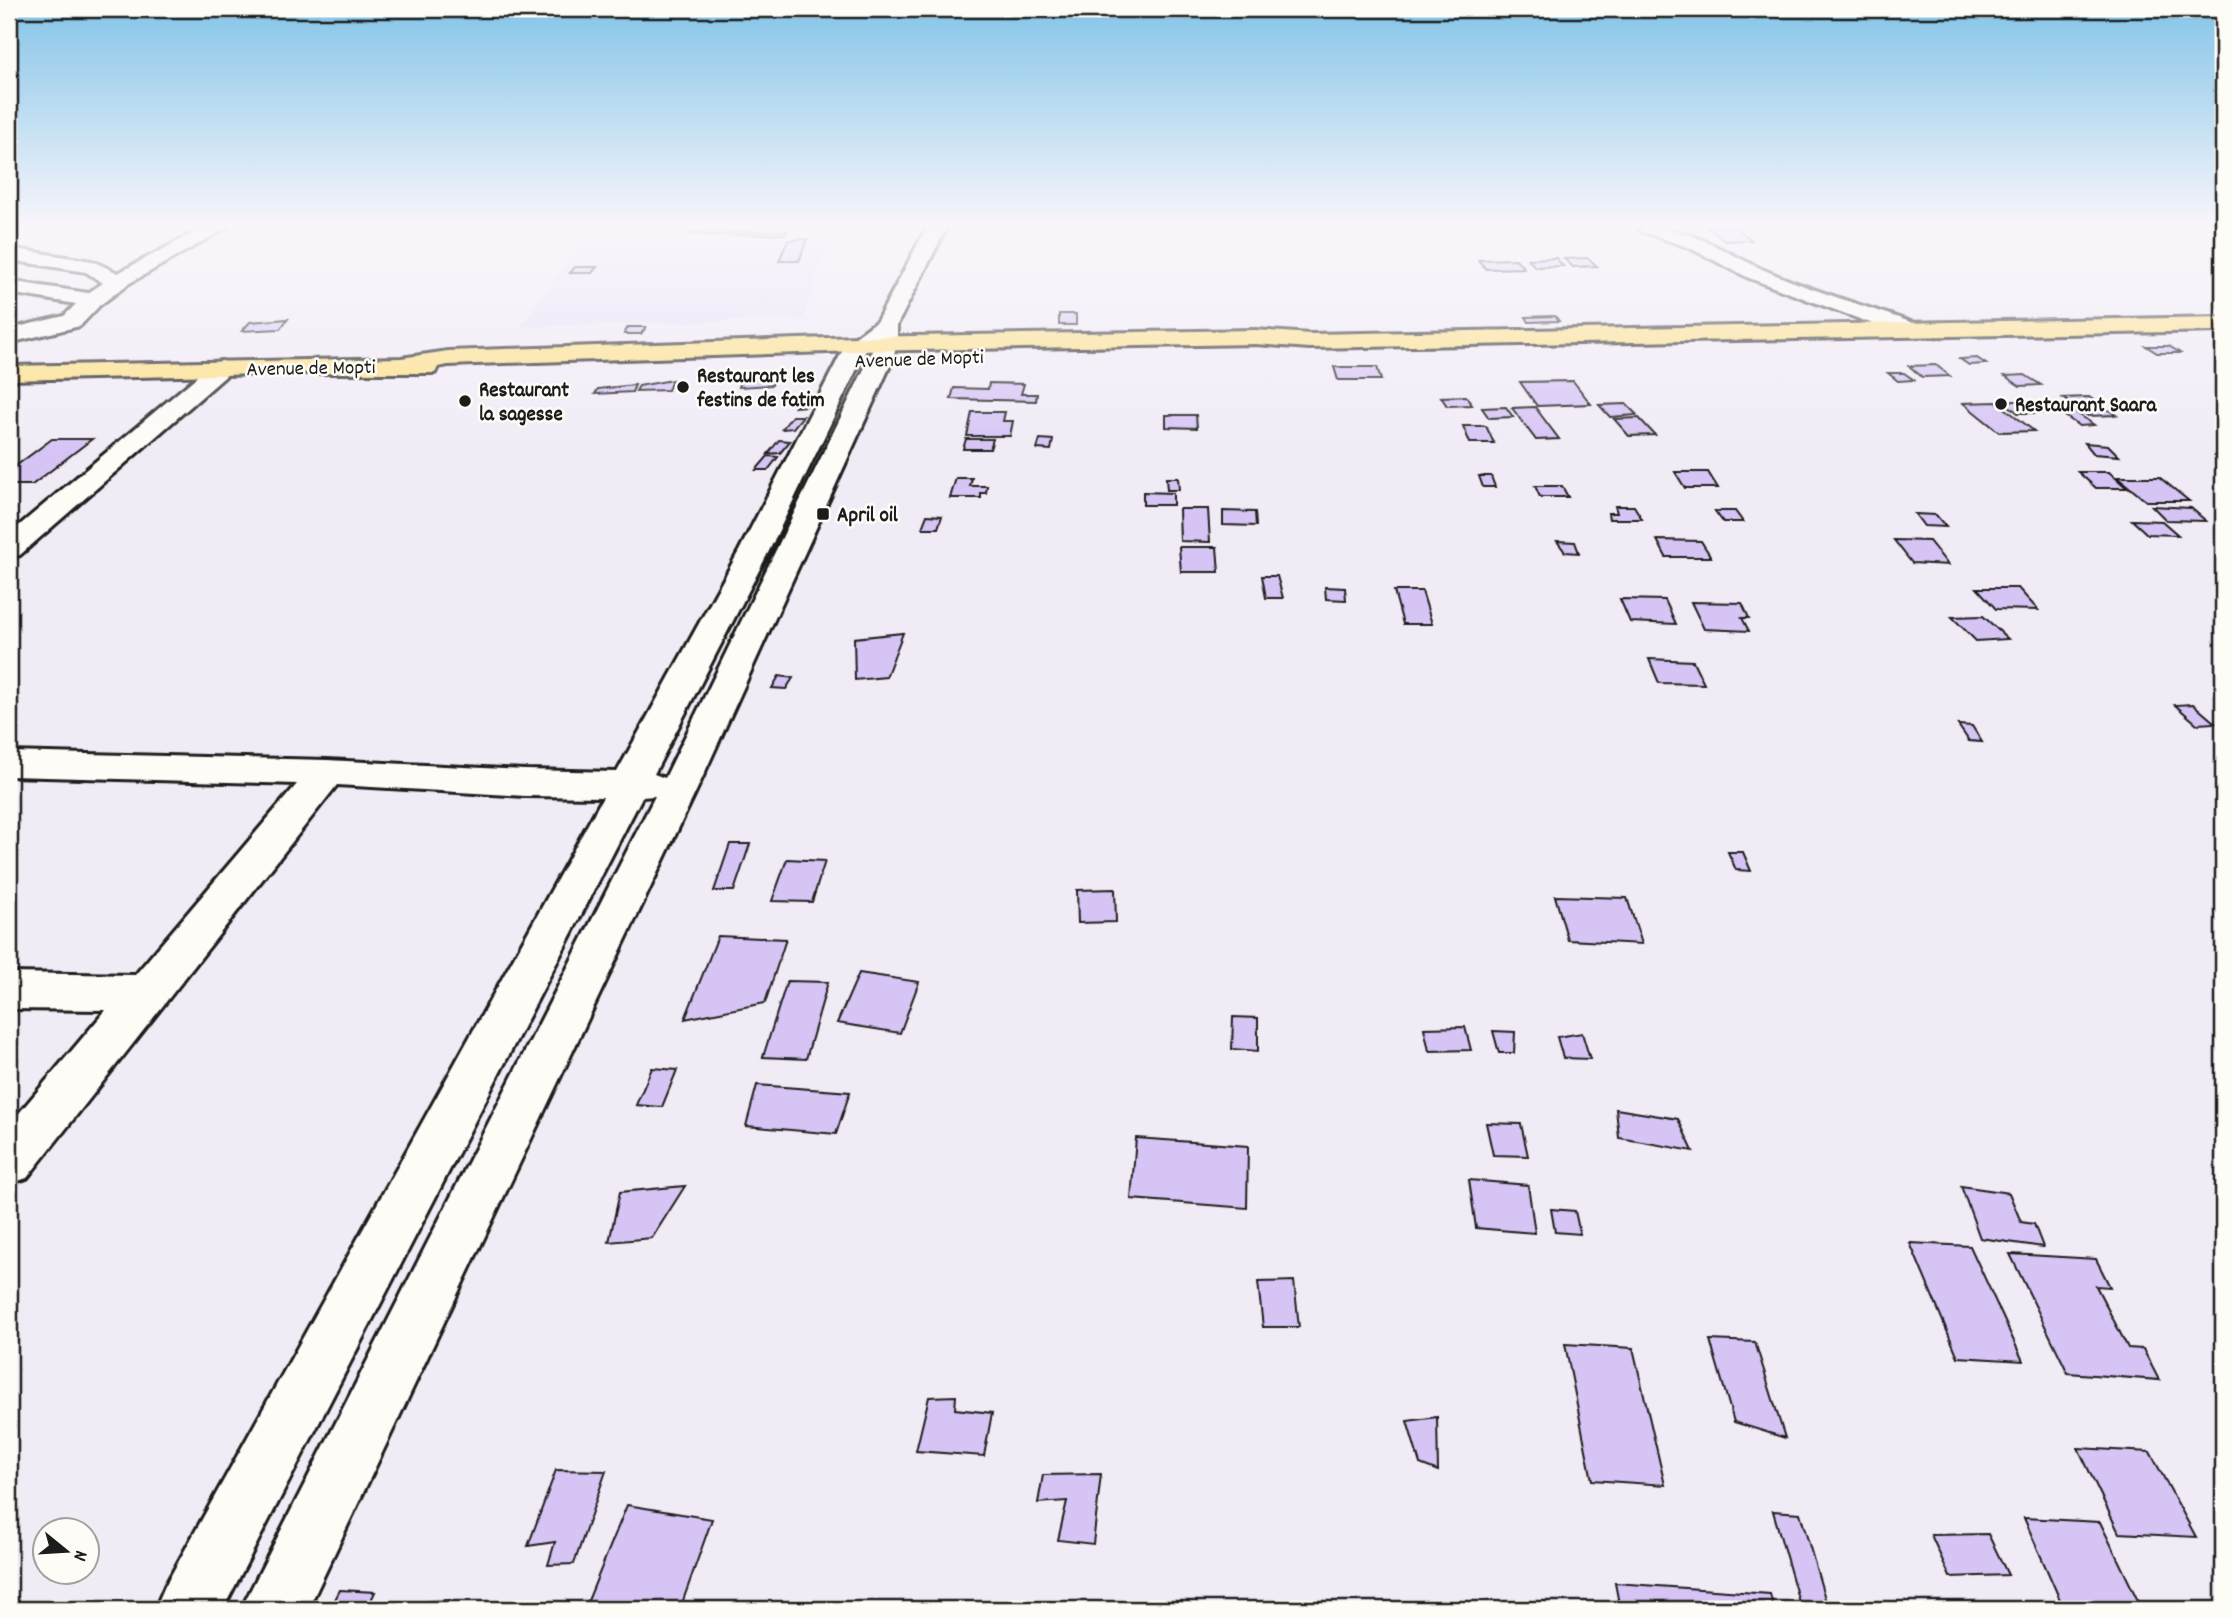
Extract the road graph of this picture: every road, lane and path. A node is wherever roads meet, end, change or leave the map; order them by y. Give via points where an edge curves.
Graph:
1 (90, 303) edge
2 (896, 303) edge
3 (1834, 303) edge
4 (2223, 324) edge
5 (1908, 329) junction
6 (9, 336) edge
7 (872, 346) junction
8 (221, 368) junction
9 (9, 373) edge
10 (9, 549) edge
11 (9, 764) edge
12 (327, 772) junction
13 (627, 785) junction
14 (680, 785) junction
15 (9, 991) edge
16 (145, 993) junction
17 (9, 1162) edge
18 (188, 1609) edge
19 (274, 1609) edge

1 - 6 street via 72,321
2 - 7 street
3 - 5 street
4 - 5 main road, Avenue de Mopti
5 - 7 main road, Avenue de Mopti via 1310,341 1258,349
7 - 8 main road, Avenue de Mopti via 438,369 401,365
7 - 13 street
7 - 14 street
8 - 9 main road, Avenue de Mopti
8 - 10 street
11 - 12 street
12 - 13 street
12 - 16 street
13 - 14 street
13 - 18 street
14 - 19 street
15 - 16 street
16 - 17 street

